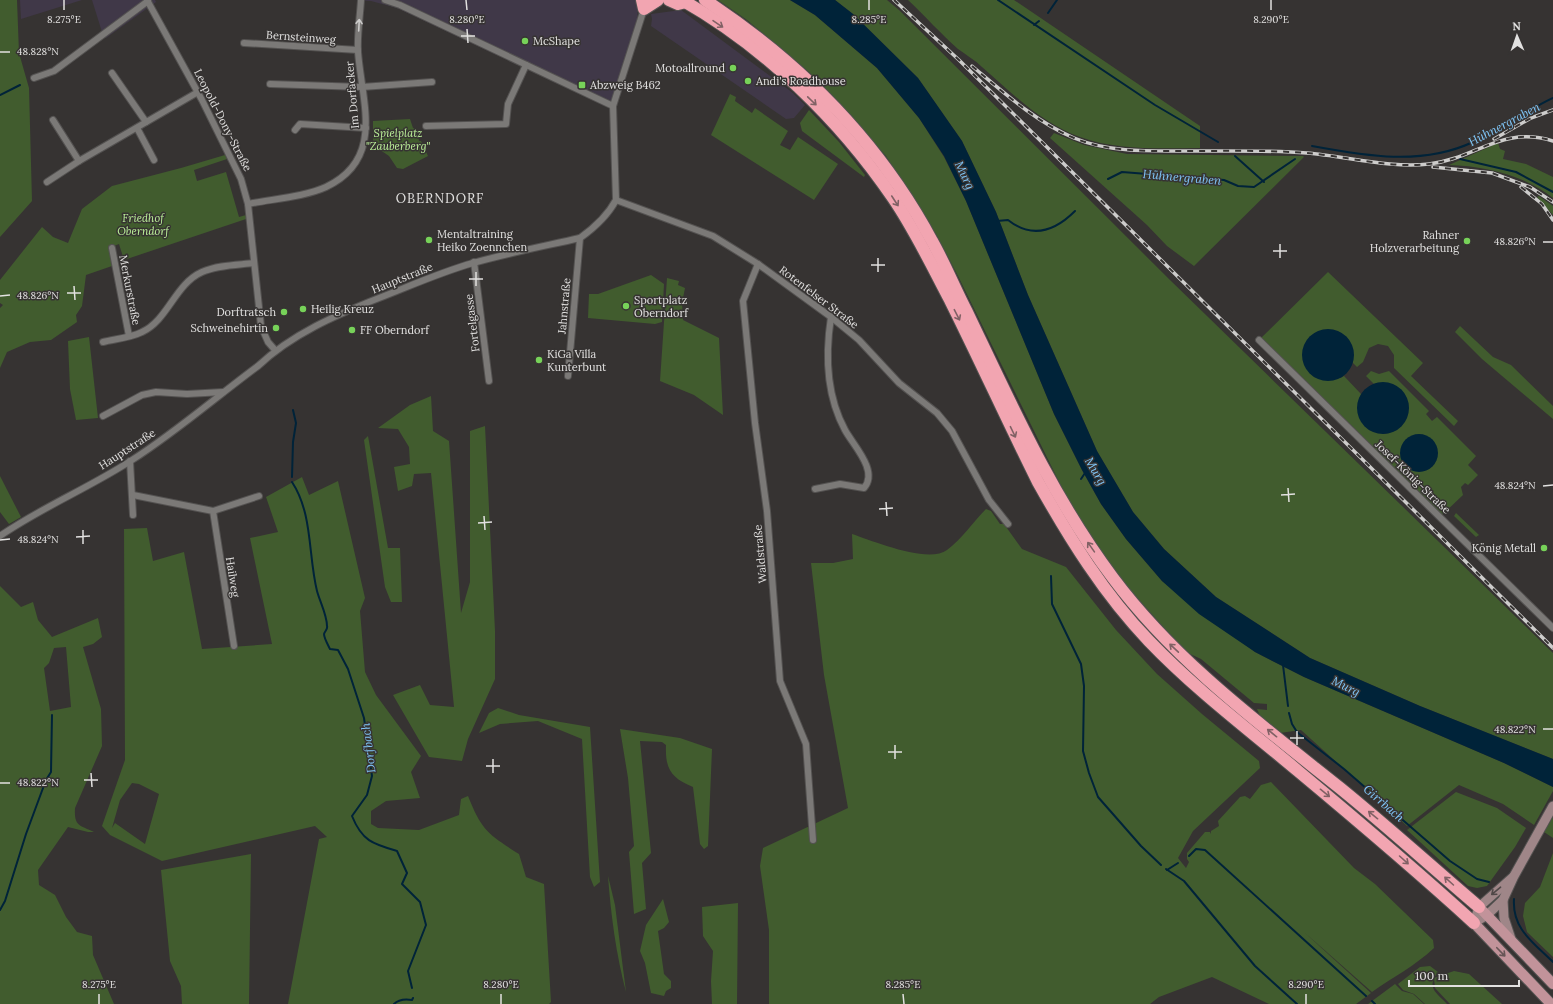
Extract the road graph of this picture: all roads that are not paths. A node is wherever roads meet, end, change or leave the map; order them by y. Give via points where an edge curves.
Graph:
1 (361, 0) edge
2 (385, 0) edge
3 (658, 0) edge
4 (669, 0) edge
5 (705, 0) edge
6 (148, 1) edge
7 (684, 1) edge
8 (643, 5) edge
9 (244, 43) dead end
10 (358, 50) junction
11 (526, 65) junction
12 (112, 73) dead end
13 (34, 78) dead end
14 (432, 82) dead end
15 (270, 84) dead end
16 (362, 87) junction
17 (198, 92) junction
18 (613, 106) junction
19 (53, 120) dead end
20 (146, 122) junction
21 (426, 126) dead end
22 (137, 128) junction
23 (366, 128) junction
24 (295, 130) dead end
25 (154, 160) dead end
26 (78, 161) junction
27 (47, 182) dead end
28 (616, 200) junction
29 (248, 204) junction
30 (580, 238) junction
31 (112, 248) dead end
32 (474, 262) junction
33 (254, 263) junction
34 (758, 264) junction
35 (831, 317) junction
36 (129, 336) junction
37 (1259, 340) dead end
38 (103, 342) dead end
39 (275, 350) junction
40 (568, 376) dead end
41 (489, 381) dead end
42 (223, 392) junction
43 (103, 416) dead end
44 (130, 461) junction
45 (815, 489) dead end
46 (133, 495) junction
47 (259, 496) dead end
48 (213, 511) junction
49 (133, 515) dead end
50 (1008, 524) dead end
51 (0, 536) edge
52 (1553, 628) edge
53 (234, 646) dead end
54 (1553, 806) edge
55 (813, 840) dead end
56 (1514, 876) junction
57 (1503, 900) junction
58 (1483, 911) junction
59 (1474, 924) junction
60 (1511, 939) junction
61 (1553, 984) edge
62 (1551, 1004) edge

10 -> 1 street, Im Dorfacker
2 - 11 street via 400,4
3 - 8 highway
4 - 7 highway via 678,4
58 -> 5 highway via 1394,832 1224,694 1158,634 1113,578 1064,507 932,241 893,178 867,142 826,96 743,26
6 - 13 street via 54,71
6 - 17 street, Leopold-Dony-Straße
7 -> 59 highway via 736,36 784,74 816,104 893,198 923,248 1058,519 1100,583 1149,641 1208,697 1375,834
8 - 18 street
9 - 10 street, Bernsteinweg
10 - 16 street, Im Dorfacker
11 - 18 street
11 - 21 street via 508,104 506,124
12 - 20 street
14 - 16 street
15 - 16 street
16 - 23 street, Im Dorfacker
17 - 20 street
17 - 29 street, Leopold-Dony-Straße via 234,162
18 - 28 street
19 - 26 street
20 - 22 street
22 - 25 street
22 - 26 street
23 - 24 street via 300,124
23 - 29 street, Im Dorfacker via 364,149 350,171 326,187
26 - 27 street
28 - 30 street, Hauptstraße via 590,232
28 - 34 street, Rotenfelser Straße via 713,236
29 - 33 street, Leopold-Dony-Straße
30 - 32 street, Hauptstraße
30 - 40 street, Jahnstraße
31 - 36 street, Merkurstraße
32 - 39 street, Hauptstraße via 352,309 302,333
32 - 41 street, Fortelgasse
33 - 36 street, Merkurstraße via 202,272 188,282 155,323 142,332
33 - 39 street, Leopold-Dony-Straße via 261,326 268,342
34 - 35 street, Rotenfelser Straße
34 - 55 street, Waldstraße via 743,301 754,415 767,511 780,681 806,744
35 - 45 street via 827,344 833,404 864,459 868,474 864,488 840,484
35 - 50 street, Rotenfelser Straße via 859,340 899,384 937,412 952,431 990,500
36 - 38 street, Merkurstraße
37 - 52 street, Josef-König-Straße
39 - 42 street, Hauptstraße
42 - 43 street via 156,392 142,395
42 - 44 street, Hauptstraße
44 - 46 street
44 - 51 street, Hauptstraße via 25,519
46 - 48 street
46 - 49 street
47 - 48 street
48 - 53 street, Hailweg
54 - 56 street
56 - 57 street
56 -> 58 street via 1494,892
57 - 58 street
57 - 60 street via 1504,918
58 - 59 street
58 - 60 main road
59 -> 62 main road
60 - 61 main road

